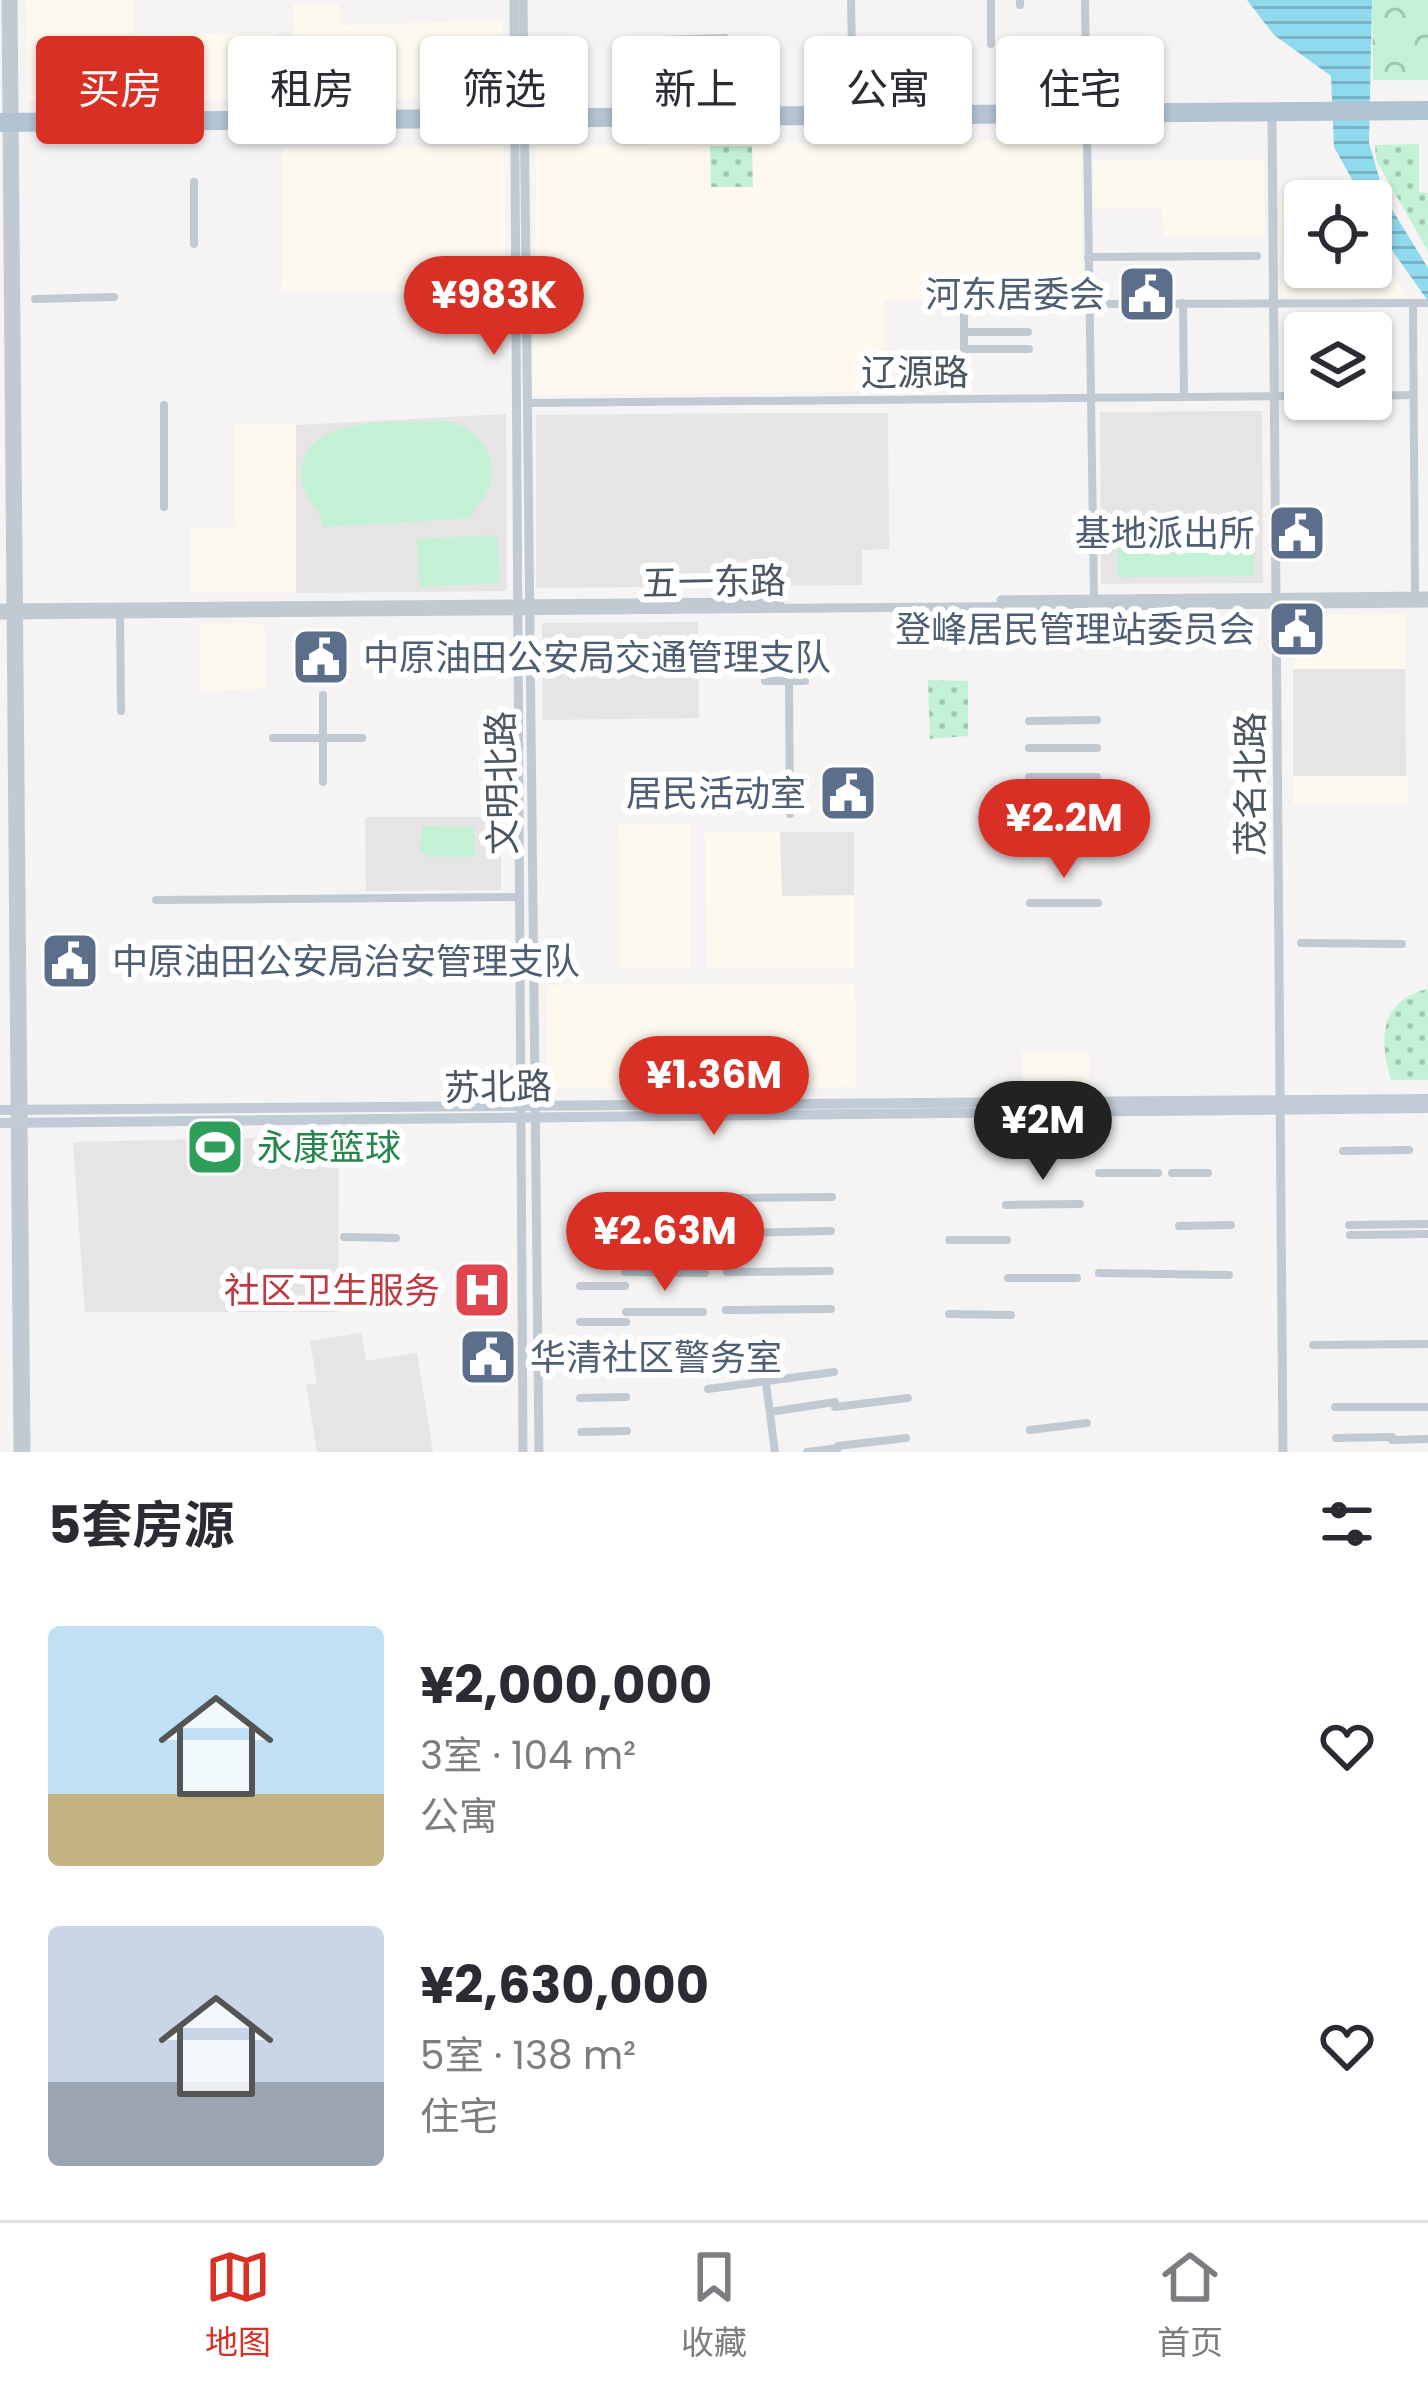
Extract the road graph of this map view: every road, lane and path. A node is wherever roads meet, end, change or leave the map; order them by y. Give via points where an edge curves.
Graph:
1 (10, 0) edge
2 (514, 0) edge
3 (524, 0) edge
4 (851, 0) edge
5 (991, 0) edge
6 (1085, 0) edge
7 (516, 36) edge
8 (523, 36) edge
9 (851, 36) edge
10 (1085, 36) edge
11 (991, 44) dead end
12 (1428, 111) edge
13 (1330, 112) junction
14 (1164, 113) edge
15 (996, 115) edge
16 (1164, 115) edge
17 (1272, 116) junction
18 (588, 118) edge
19 (420, 120) edge
20 (7, 123) edge
21 (520, 144) edge
22 (521, 144) edge
23 (1086, 144) edge
24 (194, 182) dead end
25 (194, 244) dead end
26 (1257, 256) dead end
27 (1088, 257) junction
28 (113, 297) dead end
29 (35, 299) dead end
30 (1184, 303) junction
31 (1089, 304) junction
32 (1273, 304) junction
33 (1422, 304) edge
34 (964, 307) dead end
35 (964, 332) junction
36 (1028, 332) dead end
37 (964, 349) junction
38 (1028, 349) dead end
39 (964, 365) dead end
40 (1413, 395) junction
41 (1274, 396) junction
42 (1284, 396) edge
43 (1392, 396) edge
44 (1184, 397) junction
45 (1090, 398) junction
46 (526, 403) junction
47 (164, 405) dead end
48 (164, 507) dead end
49 (1415, 596) junction
50 (1094, 598) junction
51 (1428, 599) edge
52 (1276, 600) junction
53 (523, 607) junction
54 (10, 612) edge
55 (119, 613) junction
56 (765, 650) dead end
57 (790, 681) junction
58 (805, 681) dead end
59 (323, 695) dead end
60 (121, 711) dead end
61 (1097, 720) dead end
62 (1029, 721) dead end
63 (273, 738) dead end
64 (323, 738) junction
65 (362, 738) dead end
66 (1029, 748) dead end
67 (1097, 748) dead end
68 (1029, 777) dead end
69 (1097, 777) dead end
70 (323, 782) dead end
71 (790, 814) dead end
72 (1026, 836) dead end
73 (1097, 836) dead end
74 (522, 897) junction
75 (156, 900) dead end
76 (1030, 903) dead end
77 (1098, 903) dead end
78 (1301, 943) dead end
79 (1402, 944) dead end
80 (1428, 1099) edge
81 (1280, 1105) junction
82 (1428, 1108) edge
83 (0, 1110) edge
84 (529, 1111) junction
85 (19, 1116) junction
86 (0, 1123) edge
87 (1408, 1150) dead end
88 (1343, 1151) dead end
89 (1099, 1173) dead end
90 (1158, 1173) dead end
91 (1172, 1173) dead end
92 (1208, 1173) dead end
93 (832, 1197) dead end
94 (625, 1198) dead end
95 (718, 1198) dead end
96 (730, 1198) dead end
97 (1080, 1204) dead end
98 (1006, 1205) dead end
99 (578, 1212) dead end
100 (625, 1212) dead end
101 (1428, 1224) edge
102 (1232, 1225) dead end
103 (1179, 1226) dead end
104 (831, 1231) dead end
105 (711, 1232) dead end
106 (625, 1233) dead end
107 (731, 1233) dead end
108 (1428, 1234) edge
109 (344, 1237) dead end
110 (396, 1238) dead end
111 (949, 1240) dead end
112 (1007, 1240) dead end
113 (578, 1246) dead end
114 (625, 1246) dead end
115 (727, 1271) dead end
116 (830, 1271) dead end
117 (625, 1272) dead end
118 (705, 1273) dead end
119 (1099, 1274) dead end
120 (1229, 1274) dead end
121 (1008, 1278) dead end
122 (1078, 1278) dead end
123 (580, 1286) dead end
124 (626, 1286) dead end
125 (831, 1309) dead end
126 (726, 1310) dead end
127 (703, 1312) dead end
128 (950, 1314) dead end
129 (1011, 1316) dead end
130 (580, 1322) dead end
131 (1428, 1344) edge
132 (1313, 1345) dead end
133 (761, 1346) dead end
134 (834, 1372) dead end
135 (766, 1382) junction
136 (708, 1389) dead end
137 (626, 1397) dead end
138 (580, 1398) dead end
139 (908, 1398) dead end
140 (1335, 1407) dead end
141 (1428, 1407) edge
142 (770, 1412) junction
143 (1087, 1423) dead end
144 (1030, 1430) dead end
145 (627, 1431) dead end
146 (581, 1432) dead end
147 (906, 1438) dead end
148 (1336, 1438) dead end
149 (1428, 1439) edge
150 (22, 1452) edge
151 (523, 1452) edge
152 (539, 1452) edge
153 (776, 1452) edge
154 (807, 1452) edge
155 (1283, 1452) edge

1 - 20 street
2 - 7 street
3 - 8 street
4 - 9 street
5 - 11 street
6 - 10 street
12 - 13 main road
13 - 14 main road
13 - 17 main road
15 - 18 main road
16 - 17 main road
17 - 32 street, 茂名北路
19 - 20 main road
20 - 54 street
21 - 53 street, 文明北路
22 - 46 street, 文明北路
23 - 27 street
24 - 25 street
26 - 27 street
27 - 31 street
28 - 29 street
30 - 31 street
30 - 32 street
30 - 44 street
31 - 45 street
32 - 33 street
32 - 41 street, 茂名北路
33 - 40 street
34 - 35 street
35 - 36 street
35 - 37 street
37 - 38 street
37 - 39 street
40 - 43 street
40 - 49 street
41 - 42 street, 辽源路
41 - 44 street, 辽源路
41 - 52 street, 茂名北路
44 - 45 street, 辽源路
45 - 46 street, 辽源路
45 - 50 street
46 - 53 street, 文明北路
47 - 48 street
49 - 51 street, 五一东路
49 - 52 street, 五一东路
50 - 52 street, 五一东路
50 - 53 street, 五一东路
51 - 52 street, 五一东路
52 - 53 street, 五一东路
52 - 81 street, 茂名北路
53 - 54 street, 五一东路
53 - 55 street, 五一东路
53 - 74 street, 文明北路
53 - 84 street, 文明北路
54 - 55 street, 五一东路
54 - 85 street
55 - 60 street
56 - 57 street via 765,681
57 - 58 street
57 - 71 street
59 - 64 street
61 - 62 street
63 - 64 street
64 - 65 street
64 - 70 street
66 - 67 street
68 - 69 street
72 - 73 street
74 - 75 street
74 - 84 street, 文明北路
76 - 77 street
78 - 79 street
80 - 81 main road, 苏北路
81 - 82 main road, 苏北路
81 - 84 main road, 苏北路
81 - 155 street, 茂名北路
83 - 85 main road, 苏北路
84 - 85 main road, 苏北路
84 - 151 street, 文明北路
84 - 152 street, 文明北路
85 - 86 main road, 苏北路
85 - 150 street
87 - 88 street
89 - 90 street
91 - 92 street
93 - 96 street
94 - 95 street
97 - 98 street
99 - 100 street
101 - 108 street via 1349,1230
102 - 103 street
104 - 107 street
105 - 106 street
109 - 110 street
111 - 112 street
113 - 114 street
115 - 116 street
117 - 118 street
119 - 120 street
121 - 122 street
123 - 124 street
125 - 126 street
127 - 130 street
128 - 129 street
131 - 132 street
133 - 135 street
134 - 135 street
135 - 136 street
135 - 142 street
137 - 138 street
139 - 142 street
140 - 141 street
142 - 153 street
143 - 144 street
145 - 146 street
147 - 154 street
148 - 149 street

